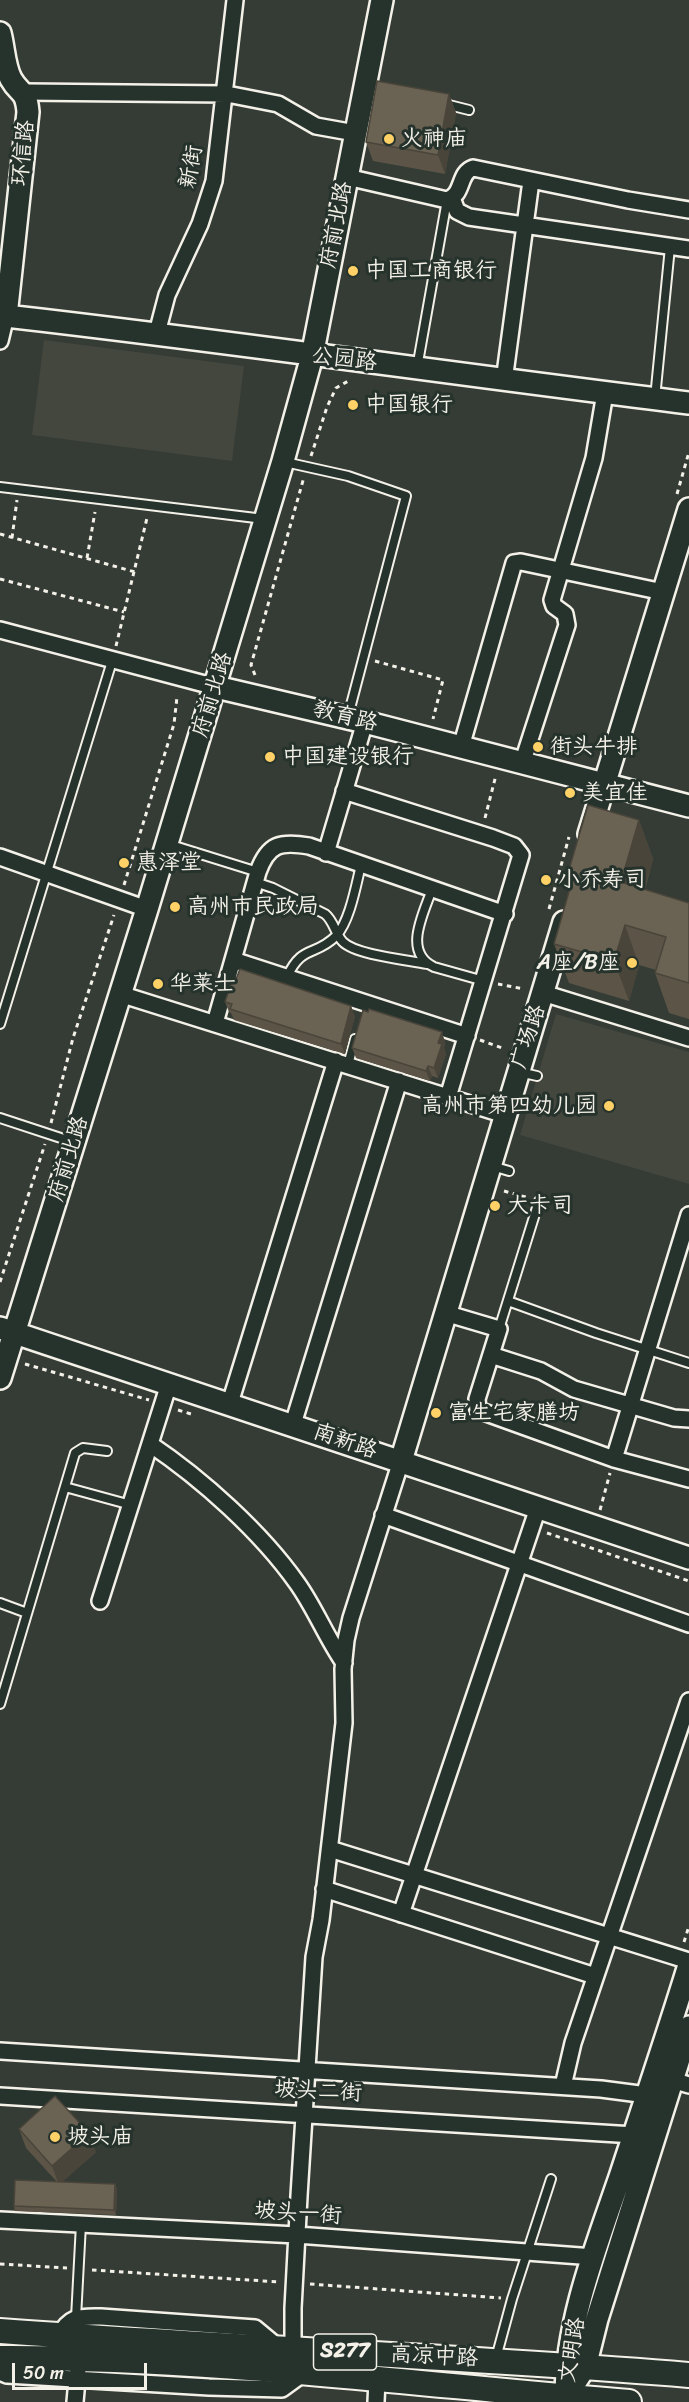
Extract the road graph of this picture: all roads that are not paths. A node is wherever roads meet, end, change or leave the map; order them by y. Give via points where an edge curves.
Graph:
1 (235, 0) edge
2 (382, 0) edge
3 (0, 33) edge
4 (24, 92) junction
5 (223, 94) junction
6 (439, 102) edge
7 (469, 110) dead end
8 (355, 133) junction
9 (347, 177) junction
10 (531, 181) junction
11 (449, 199) junction
12 (689, 210) edge
13 (524, 226) junction
14 (670, 247) junction
15 (689, 249) edge
16 (3, 316) edge
17 (157, 333) junction
18 (0, 341) edge
19 (312, 356) junction
20 (417, 369) junction
21 (504, 381) junction
22 (605, 393) junction
23 (655, 399) junction
24 (689, 404) edge
25 (283, 461) junction
26 (0, 487) edge
27 (689, 509) edge
28 (265, 519) junction
29 (562, 570) junction
30 (663, 592) junction
31 (0, 630) edge
32 (113, 658) junction
33 (216, 687) junction
34 (356, 720) junction
35 (460, 747) junction
36 (522, 764) junction
37 (604, 784) junction
38 (344, 791) junction
39 (689, 806) edge
40 (167, 843) junction
41 (326, 852) junction
42 (583, 855) edge
43 (0, 857) edge
44 (361, 865) junction
45 (46, 872) junction
46 (256, 877) junction
47 (432, 889) junction
48 (570, 901) edge
49 (147, 909) junction
50 (505, 914) junction
51 (338, 934) junction
52 (233, 960) junction
53 (427, 964) junction
54 (287, 977) junction
55 (484, 981) junction
56 (543, 993) junction
57 (120, 994) junction
58 (215, 1023) junction
59 (0, 1024) edge
60 (357, 1034) edge
61 (467, 1036) junction
62 (689, 1038) edge
63 (342, 1063) junction
64 (399, 1081) junction
65 (448, 1097) junction
66 (505, 1115) junction
67 (0, 1118) edge
68 (74, 1143) junction
69 (539, 1201) road end
70 (689, 1215) edge
71 (508, 1301) junction
72 (445, 1313) junction
73 (499, 1329) junction
74 (7, 1330) edge
75 (648, 1350) junction
76 (491, 1355) junction
77 (689, 1363) edge
78 (3, 1369) edge
79 (169, 1384) junction
80 (230, 1403) junction
81 (630, 1405) junction
82 (689, 1419) edge
83 (293, 1424) junction
84 (150, 1444) junction
85 (107, 1451) dead end
86 (614, 1459) junction
87 (401, 1461) junction
88 (689, 1479) edge
89 (65, 1487) junction
90 (131, 1505) junction
91 (383, 1515) junction
92 (535, 1518) junction
93 (689, 1558) edge
94 (520, 1563) junction
95 (100, 1601) dead end
96 (0, 1604) edge
97 (27, 1613) junction
98 (689, 1624) edge
99 (344, 1663) junction
100 (689, 1701) edge
101 (0, 1704) edge
102 (330, 1849) junction
103 (415, 1875) junction
104 (324, 1889) junction
105 (401, 1914) junction
106 (609, 1937) junction
107 (689, 1963) edge
108 (594, 1976) junction
109 (689, 2027) edge
110 (0, 2051) edge
111 (306, 2070) junction
112 (680, 2082) edge
113 (563, 2086) junction
114 (0, 2096) edge
115 (647, 2096) junction
116 (303, 2114) junction
117 (634, 2135) junction
118 (551, 2179) dead end
119 (0, 2220) edge
120 (81, 2224) junction
121 (297, 2235) junction
122 (528, 2252) junction
123 (594, 2257) junction
124 (0, 2331) edge
125 (73, 2345) junction
126 (287, 2350) junction
127 (0, 2358) edge
128 (496, 2360) junction
129 (575, 2366) junction
130 (0, 2372) edge
131 (689, 2375) edge
132 (209, 2385) edge
133 (376, 2391) edge
134 (566, 2399) edge
135 (75, 2402) edge
136 (629, 2402) edge

1 - 5 street, 新街
2 - 8 street, 府前北路 via 370,87
3 - 4 street, 环信路 via 7,68
4 - 5 street
4 - 16 street, 环信路 via 28,112
5 - 8 street via 278,104 316,126
5 - 17 street, 新街 via 218,161 210,196 167,295
6 - 7 lane
8 - 9 street, 府前北路
9 - 11 street
9 - 19 street, 府前北路
10 - 11 street via 472,168
10 - 12 street
10 - 13 street
11 - 13 street via 463,216
11 - 20 lane
13 - 14 street
13 - 21 street
14 - 15 street
14 - 23 lane
16 - 17 street, 公园路
16 - 18 street
17 - 19 street, 公园路
19 - 20 street, 公园路
19 - 25 street, 府前北路
20 - 21 street, 公园路
21 - 22 street, 公园路
22 - 23 street, 公园路
22 - 29 street via 594,458
23 - 24 street, 公园路
25 - 28 street, 府前北路
25 - 34 lane via 348,476 406,496 363,657
26 - 28 lane
27 - 30 street
28 - 33 street, 府前北路
29 - 30 street
29 - 35 street via 514,563
29 - 36 street via 552,603 565,614 567,624
30 - 37 street
31 - 32 street, 教育路
32 - 33 street, 教育路
32 - 45 lane
33 - 34 street, 教育路
33 - 40 street, 府前北路
34 - 35 street, 教育路
34 - 38 street
35 - 36 street, 教育路
36 - 37 street, 教育路
37 - 39 street, 教育路
37 - 42 street
38 - 41 street
38 - 50 street via 514,846 521,855
40 - 46 lane
40 - 49 street, 府前北路
41 - 44 street
41 - 46 street via 299,844 281,844 265,855
43 - 45 street
44 - 47 street
44 - 51 lane via 345,924
45 - 49 street
45 - 59 lane
46 - 51 lane via 326,914
46 - 52 street
47 - 50 street
47 - 53 lane via 416,938 417,952
48 - 56 street, 广场路
49 - 57 street, 府前北路
50 - 55 street
51 - 53 lane via 356,949
51 - 54 lane via 325,946 304,954
52 - 54 street
52 - 58 street
53 - 55 lane
54 - 61 street via 364,1008
55 - 61 street
56 - 62 street
56 - 66 street, 广场路 via 526,1068
57 - 58 street
57 - 68 street, 府前北路
58 - 63 street
60 - 63 lane
61 - 65 street
63 - 64 street
63 - 80 street
64 - 65 street
64 - 83 street
65 - 66 street
66 - 72 street, 广场路 via 495,1174
67 - 68 lane
68 - 74 street, 府前北路
69 - 71 lane
70 - 75 street
71 - 73 lane
71 - 75 lane
72 - 73 street
72 - 87 street, 广场路
73 - 76 street
74 - 78 street, 府前北路
74 - 79 street, 南新路
75 - 77 lane
75 - 81 street
76 - 81 street via 541,1371 574,1389
76 - 86 street via 477,1399 478,1410
79 - 80 street, 南新路
79 - 84 street
80 - 83 street, 南新路
81 - 82 street
81 - 86 street
83 - 87 street, 南新路
84 - 90 street
84 - 99 street via 210,1490 272,1553 298,1584
85 - 89 lane via 92,1448 75,1453
86 - 88 street
87 - 91 street
87 - 92 street, 南新路
89 - 90 lane
89 - 97 lane
90 - 95 street
91 - 94 street
91 - 99 street via 351,1618
92 - 93 street, 南新路 via 595,1527
92 - 94 street
94 - 98 street
94 - 103 street
96 - 97 lane
97 - 101 lane
99 - 102 street via 344,1723
100 - 106 street
102 - 103 street
102 - 104 street
103 - 105 street
103 - 106 street
104 - 105 street
104 - 111 street via 314,1957
105 - 108 street
106 - 107 street
106 - 108 street
107 - 115 street, 文明路
108 - 113 street
109 - 112 street, 文明路
110 - 111 street
111 - 113 street
111 - 116 street
112 - 129 street, 文明路 via 597,2319
113 - 115 street
114 - 116 street, 坡头二街
115 - 117 street, 文明路
116 - 117 street, 坡头二街
116 - 121 street
117 - 123 street, 文明路
118 - 122 lane
119 - 120 street, 坡头一街
120 - 121 street, 坡头一街
120 - 125 lane
121 - 122 street, 坡头一街
121 - 126 street
122 - 123 street, 坡头一街
122 - 128 lane
123 - 129 street, 文明路 via 576,2318
124 - 125 main road, 高凉中路 / S277
125 - 126 main road, 高凉中路 / S277 via 187,2334
125 - 127 main road, 高凉中路 / S277
125 - 130 street
125 - 132 main road, 高凉中路 / S277 via 141,2372
125 - 135 street
126 - 128 main road, 高凉中路 / S277
128 - 129 main road, 高凉中路 / S277
129 - 131 main road, 高凉中路 / S277
129 - 134 street, 文明路
132 - 133 main road, 高凉中路 / S277 via 304,2373
133 - 134 main road, 高凉中路 / S277
134 - 136 main road, 高凉中路 / S277

